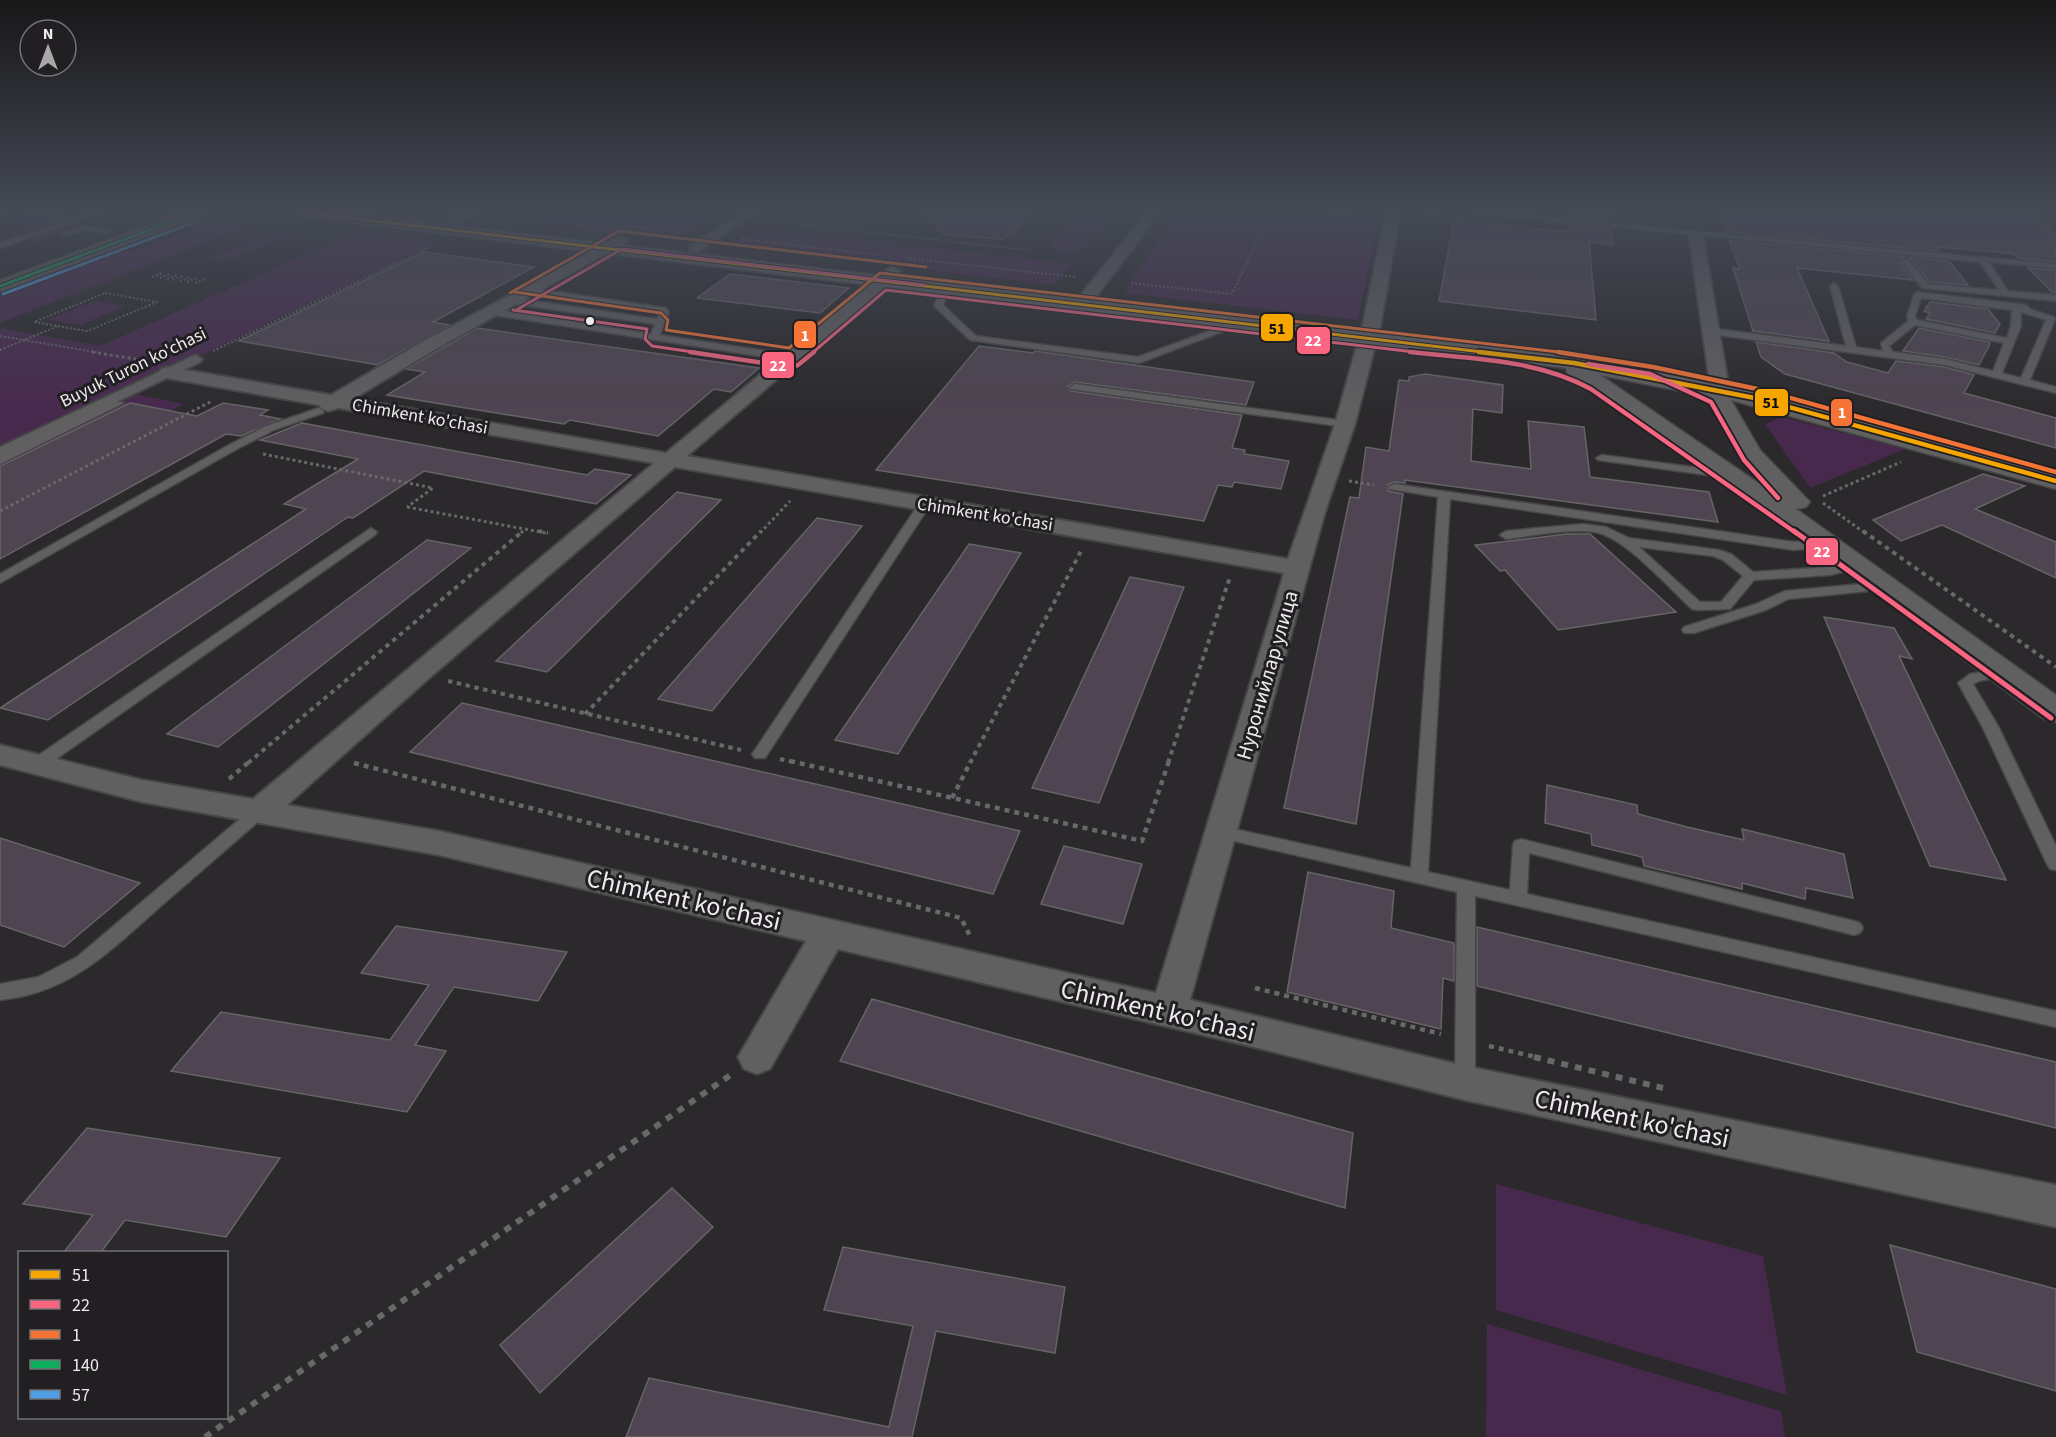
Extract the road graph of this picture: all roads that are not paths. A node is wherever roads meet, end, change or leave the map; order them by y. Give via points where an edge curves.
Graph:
1 (16, 280) edge
2 (548, 280) edge
3 (878, 280) edge
4 (926, 280) edge
5 (968, 280) edge
6 (1101, 280) edge
7 (1380, 280) edge
8 (1703, 280) edge
9 (1920, 280) edge
10 (1996, 280) edge
11 (0, 286) edge
12 (1834, 286) dead end
13 (946, 288) junction
14 (531, 291) junction
15 (2005, 293) junction
16 (2056, 298) edge
17 (1085, 300) junction
18 (514, 301) junction
19 (2017, 308) junction
20 (493, 312) junction
21 (2055, 316) edge
22 (659, 321) junction
23 (1913, 322) junction
24 (1240, 323) junction
25 (1710, 331) junction
26 (1370, 333) junction
27 (654, 337) junction
28 (2010, 341) junction
29 (1852, 350) junction
30 (1890, 355) junction
31 (1534, 357) junction
32 (792, 358) junction
33 (195, 360) road end
34 (174, 370) junction
35 (1996, 375) junction
36 (1708, 381) junction
37 (2024, 382) junction
38 (1075, 387) dead end
39 (2056, 390) edge
40 (1762, 393) junction
41 (119, 404) dead end
42 (327, 406) junction
43 (1726, 409) junction
44 (1345, 424) junction
45 (1669, 432) junction
46 (1744, 444) junction
47 (1690, 448) junction
48 (0, 453) edge
49 (1602, 458) dead end
50 (672, 460) junction
51 (0, 461) edge
52 (2056, 467) edge
53 (1729, 475) junction
54 (2056, 481) edge
55 (1394, 487) road end
56 (1444, 495) junction
57 (924, 505) junction
58 (371, 532) dead end
59 (1506, 535) dead end
60 (1626, 541) junction
61 (1825, 543) junction
62 (1854, 565) junction
63 (1298, 568) junction
64 (1750, 576) junction
65 (0, 579) edge
66 (1884, 586) junction
67 (1689, 630) dead end
68 (2003, 672) junction
69 (2056, 686) edge
70 (2056, 711) edge
71 (760, 754) road end
72 (0, 756) edge
73 (36, 765) junction
74 (260, 812) junction
75 (1221, 832) junction
76 (2056, 864) edge
77 (1419, 877) junction
78 (1466, 887) junction
79 (1518, 899) junction
80 (1854, 928) dead end
81 (830, 932) junction
82 (0, 992) edge
83 (1168, 1013) junction
84 (2056, 1019) edge
85 (757, 1057) road end
86 (1465, 1083) junction
87 (2056, 1206) edge

1 - 11 main road
2 - 14 street
3 - 32 street
4 - 13 main road
5 - 17 main road
6 - 17 street
7 - 26 street, Нуронийлар улица
8 - 25 street
9 - 15 lane via 1925,286
10 - 15 lane
12 - 29 lane
13 - 17 main road
13 - 24 lane via 938,306 972,338 1139,360
14 - 18 street
14 - 22 lane via 664,311
15 - 16 lane
17 - 24 main road
17 - 26 main road
18 - 20 street
18 - 22 lane
19 - 21 lane
19 - 23 lane via 1918,295 1911,316
19 - 28 lane
20 - 27 lane
20 - 42 street
21 - 37 lane
22 - 27 lane
23 - 28 lane
23 - 30 lane via 1884,345
24 - 26 main road
25 - 29 lane
25 - 36 street
26 - 31 main road
26 - 36 main road via 1653,365
26 - 44 street, Нуронийлар улица
27 - 32 lane
28 - 35 lane
29 - 30 lane
30 - 35 lane
31 - 36 main road
31 - 45 main road via 1584,374
32 - 50 street
33 - 34 street, Buyuk Turon ko'chasi
34 - 42 street, Chimkent ko'chasi
34 - 48 street, Buyuk Turon ko'chasi
35 - 37 lane
36 - 40 main road
36 - 43 main road
36 - 45 main road via 1670,391 1658,399 1657,415
37 - 39 lane
38 - 44 lane
40 - 43 main road via 1735,400
40 - 52 main road
40 - 54 main road
41 - 51 lane
42 - 50 street, Chimkent ko'chasi
42 - 65 lane via 233,447
43 - 46 main road
44 - 63 street, Нуронийлар улица via 1324,478
45 - 47 main road
46 - 47 main road via 1722,433 1698,429 1684,435
46 - 69 main road via 1760,466 1796,501
47 - 53 main road
49 - 53 lane
50 - 57 street, Chimkent ko'chasi
50 - 74 street via 418,673
53 - 61 main road
55 - 56 lane
56 - 61 lane via 1794,546
56 - 77 lane
57 - 63 street, Chimkent ko'chasi
57 - 71 lane
58 - 73 lane
59 - 60 lane via 1583,528 1602,530
60 - 64 lane via 1715,553
60 - 64 lane via 1696,606 1725,606
61 - 62 main road
62 - 64 lane via 1830,571
62 - 66 main road
63 - 75 street, Нуронийлар улица
66 - 67 lane via 1785,595 1761,607
66 - 68 main road
68 - 70 main road
68 - 76 lane via 1975,676 1965,683 1990,726
72 - 73 street, Chimkent ko'chasi
73 - 74 street, Chimkent ko'chasi via 142,791
74 - 81 street, Chimkent ko'chasi via 440,843
74 - 82 lane via 84,962 25,991
75 - 77 lane
75 - 83 street, Нуронийлар улица
77 - 78 lane
78 - 79 lane
78 - 86 lane
79 - 80 lane via 1521,846
79 - 84 lane
81 - 83 street, Chimkent ko'chasi
81 - 85 street
83 - 86 street, Chimkent ko'chasi
86 - 87 street, Chimkent ko'chasi

